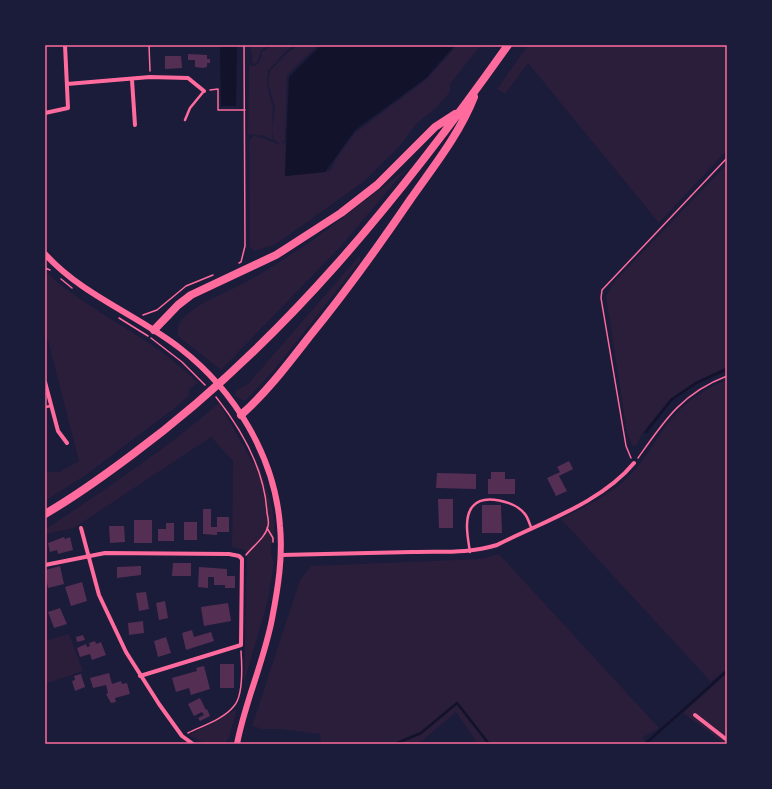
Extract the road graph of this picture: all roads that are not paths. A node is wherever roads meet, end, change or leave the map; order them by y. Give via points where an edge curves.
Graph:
1 (66, 45) edge
2 (508, 45) edge
3 (132, 80) junction
4 (67, 84) junction
5 (478, 87) junction
6 (204, 91) joint
7 (461, 110) junction
8 (45, 113) edge
9 (185, 120) dead end
10 (135, 125) dead end
11 (45, 254) edge
12 (154, 330) junction
13 (45, 382) edge
14 (52, 406) junction
15 (45, 407) edge
16 (241, 415) junction
17 (67, 443) dead end
18 (634, 463) road end
19 (45, 514) edge
20 (531, 527) junction
21 (81, 528) dead end
22 (470, 552) junction
23 (281, 555) junction
24 (88, 557) junction
25 (45, 565) edge
26 (140, 676) junction
27 (695, 715) dead end
28 (727, 740) edge
29 (193, 744) edge
30 (237, 744) edge

1 - 4 street
2 - 5 highway
3 - 4 street
3 - 6 street via 188,78
3 - 10 street
4 - 8 street via 68,108
5 - 7 highway
5 - 16 highway via 465,120 389,232 292,359
6 - 9 lane via 190,108
7 - 12 highway via 435,127 385,177 341,213 276,255 191,295
7 - 19 highway via 345,255 294,313 238,368 175,423 109,472
11 - 12 street via 81,285
12 - 16 street via 185,352 209,375
13 - 14 street
14 - 15 lane
14 - 17 street via 58,431
16 - 23 street via 260,450 274,489 280,526
18 - 20 street via 607,489
20 - 22 street via 496,545
20 - 22 lane via 519,509 500,500 481,500 474,505 468,518
21 - 24 street
22 - 23 street
23 - 30 street via 272,620
24 - 25 street
24 - 26 street via 99,595
24 - 26 street via 105,553 229,554 239,556 242,560 241,645
26 - 29 street via 182,736
27 - 28 street

